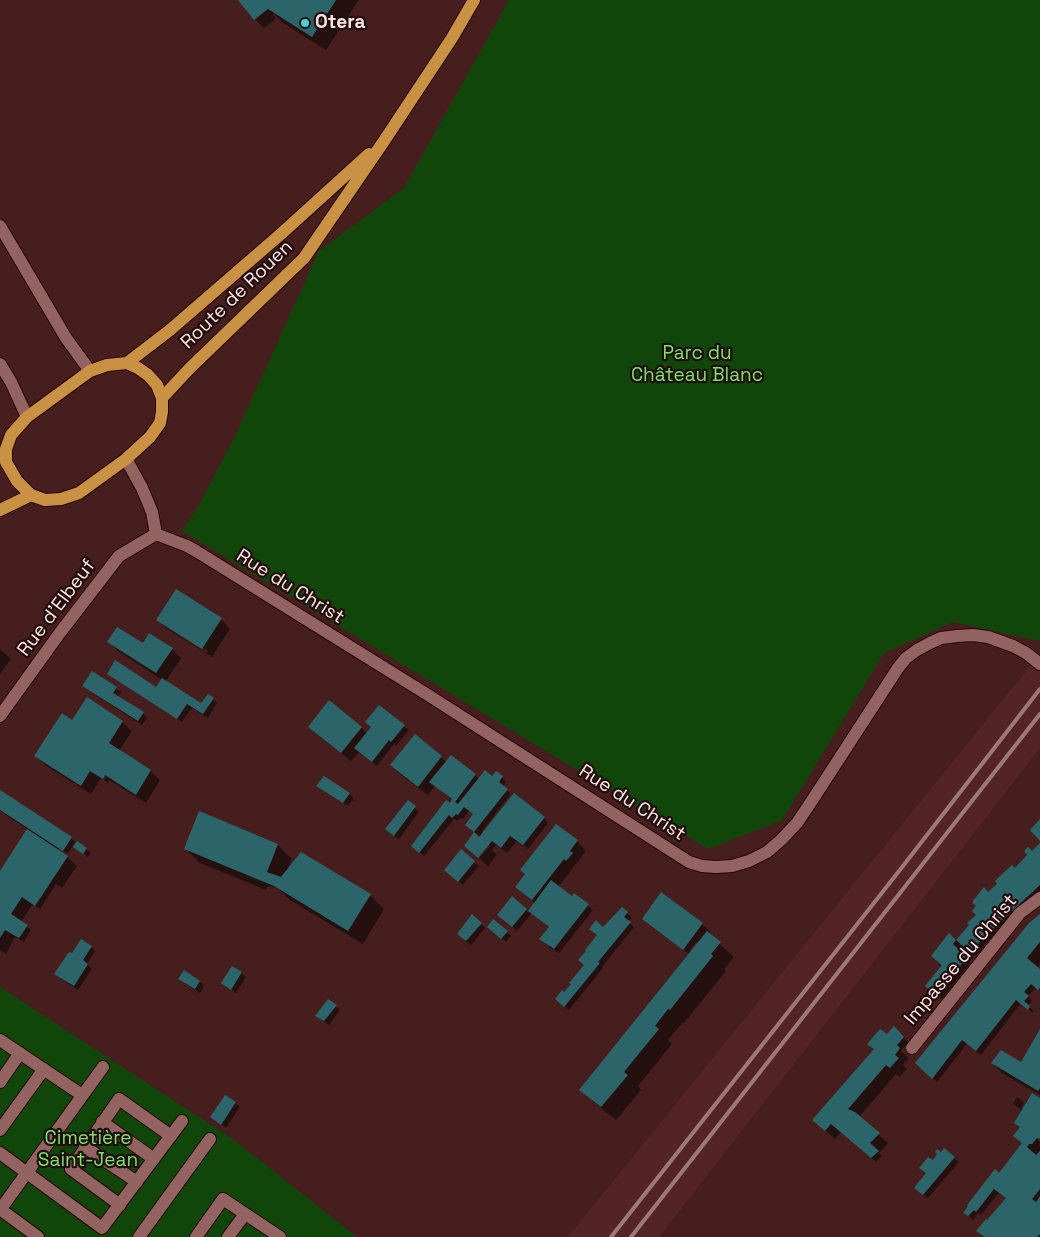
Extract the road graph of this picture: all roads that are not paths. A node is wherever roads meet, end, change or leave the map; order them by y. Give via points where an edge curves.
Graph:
1 (474, 0) edge
2 (384, 141) junction
3 (0, 226) edge
4 (126, 363) junction
5 (0, 364) edge
6 (90, 371) junction
7 (162, 398) junction
8 (27, 417) junction
9 (126, 459) junction
10 (3, 464) edge
11 (31, 494) junction
12 (0, 510) edge
13 (156, 534) junction
14 (1038, 662) edge
15 (0, 716) edge
16 (1040, 898) edge
17 (0, 1040) edge
18 (912, 1048) dead end
19 (20, 1053) junction
20 (102, 1067) dead end
21 (44, 1069) junction
22 (0, 1082) edge
23 (82, 1095) junction
24 (182, 1121) dead end
25 (102, 1122) junction
26 (0, 1130) edge
27 (171, 1136) junction
28 (210, 1139) dead end
29 (85, 1147) junction
30 (0, 1152) edge
31 (154, 1159) junction
32 (27, 1172) junction
33 (136, 1182) junction
34 (120, 1205) junction
35 (0, 1209) edge
36 (245, 1214) junction
37 (264, 1233) edge
38 (38, 1237) edge
39 (139, 1237) edge
40 (196, 1237) edge
41 (228, 1237) edge
42 (280, 1237) edge

1 - 2 main road, Route de Rouen
2 - 4 main road, Route de Rouen via 170,330
2 - 7 main road, Route de Rouen via 304,258
3 - 6 street via 66,338
4 - 6 main road
4 - 7 main road via 148,375 157,384
5 - 8 street
6 - 8 main road
7 - 9 main road via 160,423
8 - 10 main road via 11,435
9 - 11 main road via 79,493 44,500
9 - 13 street via 152,512
10 - 11 main road
11 - 12 main road
13 - 14 street, Rue du Christ via 196,551 689,862 702,866 732,866 749,861 781,840 813,800 898,668 906,658 930,642 957,636 988,637 1026,653
13 - 15 street, Rue d'Elbeuf via 119,556
16 - 18 street, Impasse du Christ via 1020,913
17 - 19 street
19 - 21 street
19 - 22 street
20 - 23 street
21 - 23 street
21 - 26 street
23 - 32 street
24 - 27 street
25 - 27 street via 119,1099
25 - 29 street
25 - 31 street
27 - 31 street
28 - 39 street
29 - 33 street
29 - 34 street via 71,1169
30 - 32 street
31 - 33 street
32 - 34 street via 102,1228
32 - 35 street
33 - 34 street
35 - 38 street
36 - 37 street
36 - 40 street via 223,1199
36 - 41 street
37 - 42 street

